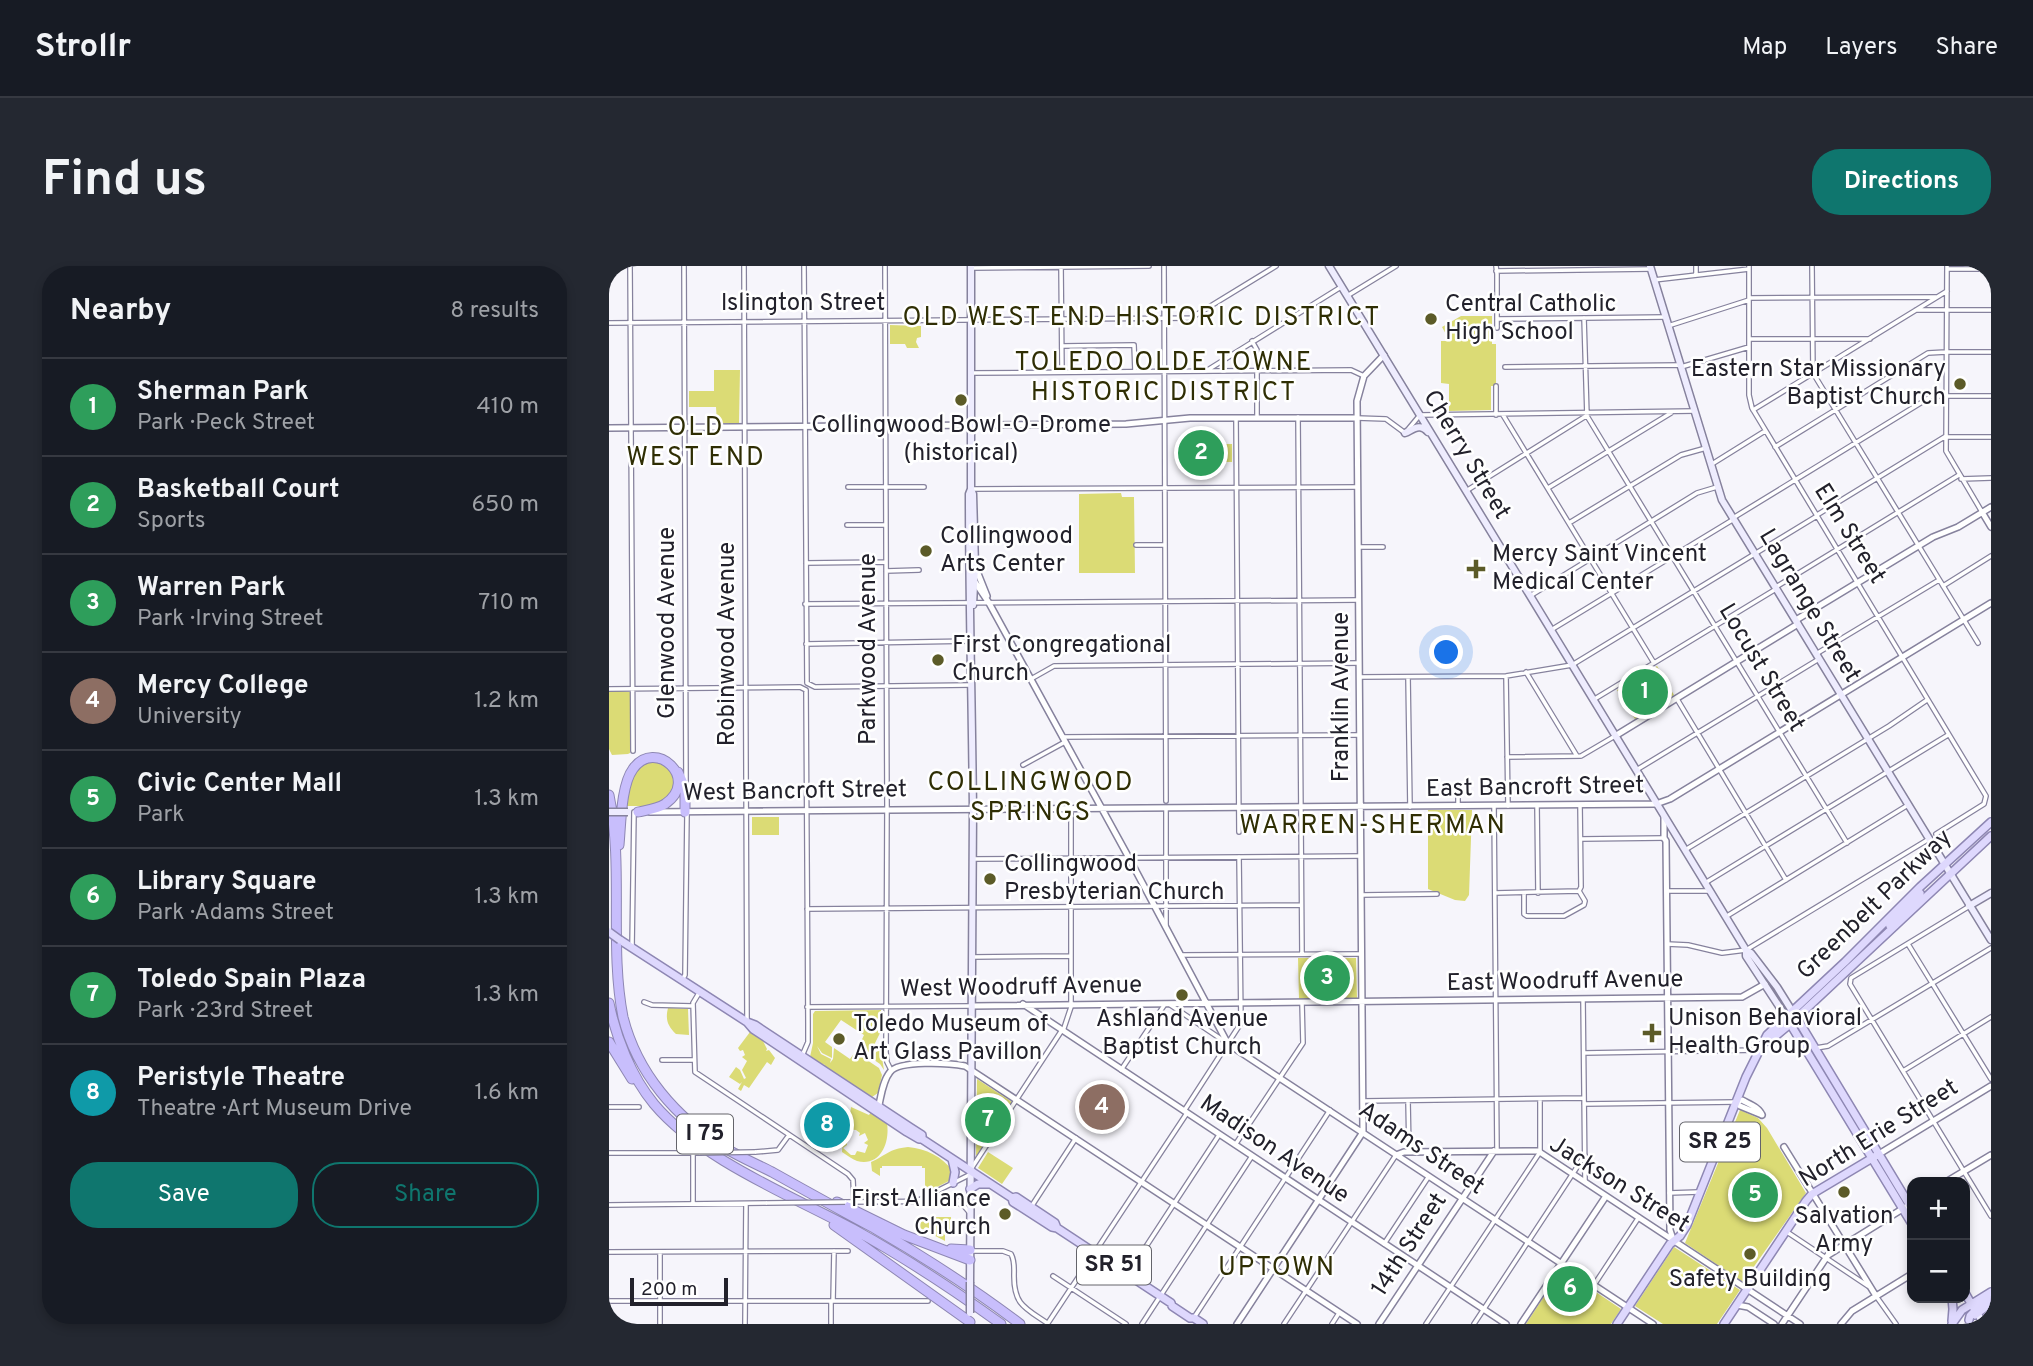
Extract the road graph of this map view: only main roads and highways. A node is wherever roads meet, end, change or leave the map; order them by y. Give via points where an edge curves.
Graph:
1 (971, 267) edge
2 (1331, 267) edge
3 (1650, 268) edge
4 (1405, 433) road end
5 (1434, 438) junction
6 (972, 567) junction
7 (972, 602) junction
8 (675, 768) junction
9 (609, 795) edge
10 (609, 812) edge
11 (633, 812) joint
12 (686, 812) road end
13 (1991, 823) edge
14 (1991, 836) edge
15 (1944, 865) junction
16 (1950, 874) junction
17 (1991, 893) edge
18 (616, 906) junction
19 (1969, 906) junction
20 (609, 932) edge
21 (1883, 938) junction
22 (1991, 940) edge
23 (1746, 950) junction
24 (609, 1003) edge
25 (1791, 1017) junction
26 (1779, 1034) junction
27 (1798, 1037) junction
28 (609, 1042) edge
29 (1765, 1042) junction
30 (652, 1101) junction
31 (1875, 1156) junction
32 (952, 1158) junction
33 (761, 1167) junction
34 (970, 1172) junction
35 (953, 1183) road end
36 (991, 1184) junction
37 (970, 1189) junction
38 (1907, 1203) edge
39 (823, 1214) junction
40 (970, 1254) junction
41 (1991, 1293) edge
42 (1970, 1301) edge
43 (1954, 1303) edge
44 (1958, 1303) edge
45 (1991, 1303) edge
46 (1963, 1309) junction
47 (1975, 1309) junction
48 (970, 1319) edge
49 (1969, 1323) edge
50 (1002, 1324) edge
51 (1020, 1324) edge
52 (1203, 1324) edge
53 (1617, 1324) edge
54 (1724, 1324) edge
55 (1951, 1324) edge
56 (1982, 1324) edge

1 - 6 main road
2 - 5 main road, Cherry Street
3 - 15 main road, Lagrange Street via 1722,500
4 - 5 main road via 1422,427
5 - 23 main road, Cherry Street
6 - 7 main road
6 - 7 main road
7 - 34 main road
8 - 11 highway via 677,786 671,798 660,807
8 - 12 highway via 685,789
8 - 18 highway via 662,759 647,759 635,765 629,777
9 - 18 highway, I 75
10 - 11 main road, West Bancroft Street, bridge
13 - 15 main road, Greenbelt Parkway / SR 25
13 - 16 main road via 1952,864
14 - 16 main road, Greenbelt Parkway / SR 25
15 - 16 main road, Lagrange Street
15 - 21 main road via 1942,873 1895,919
15 - 25 main road, Greenbelt Parkway / SR 25
16 - 19 main road, Lagrange Street
16 - 21 main road, Greenbelt Parkway / SR 25
17 - 19 main road
18 - 33 highway, I 75 via 618,988 638,1057 685,1118 725,1148
19 - 22 main road, Lagrange Street
20 - 32 main road, SR 51, bridge
21 - 25 main road, Greenbelt Parkway / SR 25
23 - 25 main road, Cherry Street
23 - 25 main road, Cherry Street via 1772,979
24 - 30 highway, I 75 via 620,1044
25 - 26 main road
25 - 27 main road, Cherry Street
25 - 29 main road, SR 25 via 1767,1035
25 - 31 main road, Cherry Street via 1814,1047
26 - 27 main road
26 - 29 main road
27 - 31 main road, Cherry Street
28 - 30 highway via 631,1079
29 - 53 main road, SR 25 via 1686,1228 1673,1240
30 - 39 highway, I 75 via 684,1133 719,1157
31 - 38 main road, Cherry Street
31 - 54 main road, North Erie Street via 1812,1194
32 - 34 main road, SR 51
32 - 35 main road
33 - 40 highway via 889,1229
33 - 51 highway, I 75 via 910,1250
34 - 36 main road, SR 51
34 - 37 main road
36 - 37 main road
36 - 52 main road, SR 51
37 - 40 main road
39 - 48 highway
39 - 50 highway, I 75 via 907,1261
40 - 48 main road, bridge
41 - 47 main road
42 - 47 main road
43 - 55 main road
44 - 46 main road
45 - 47 main road
46 - 47 main road
46 - 49 main road
46 - 55 main road
47 - 49 main road
47 - 56 main road

